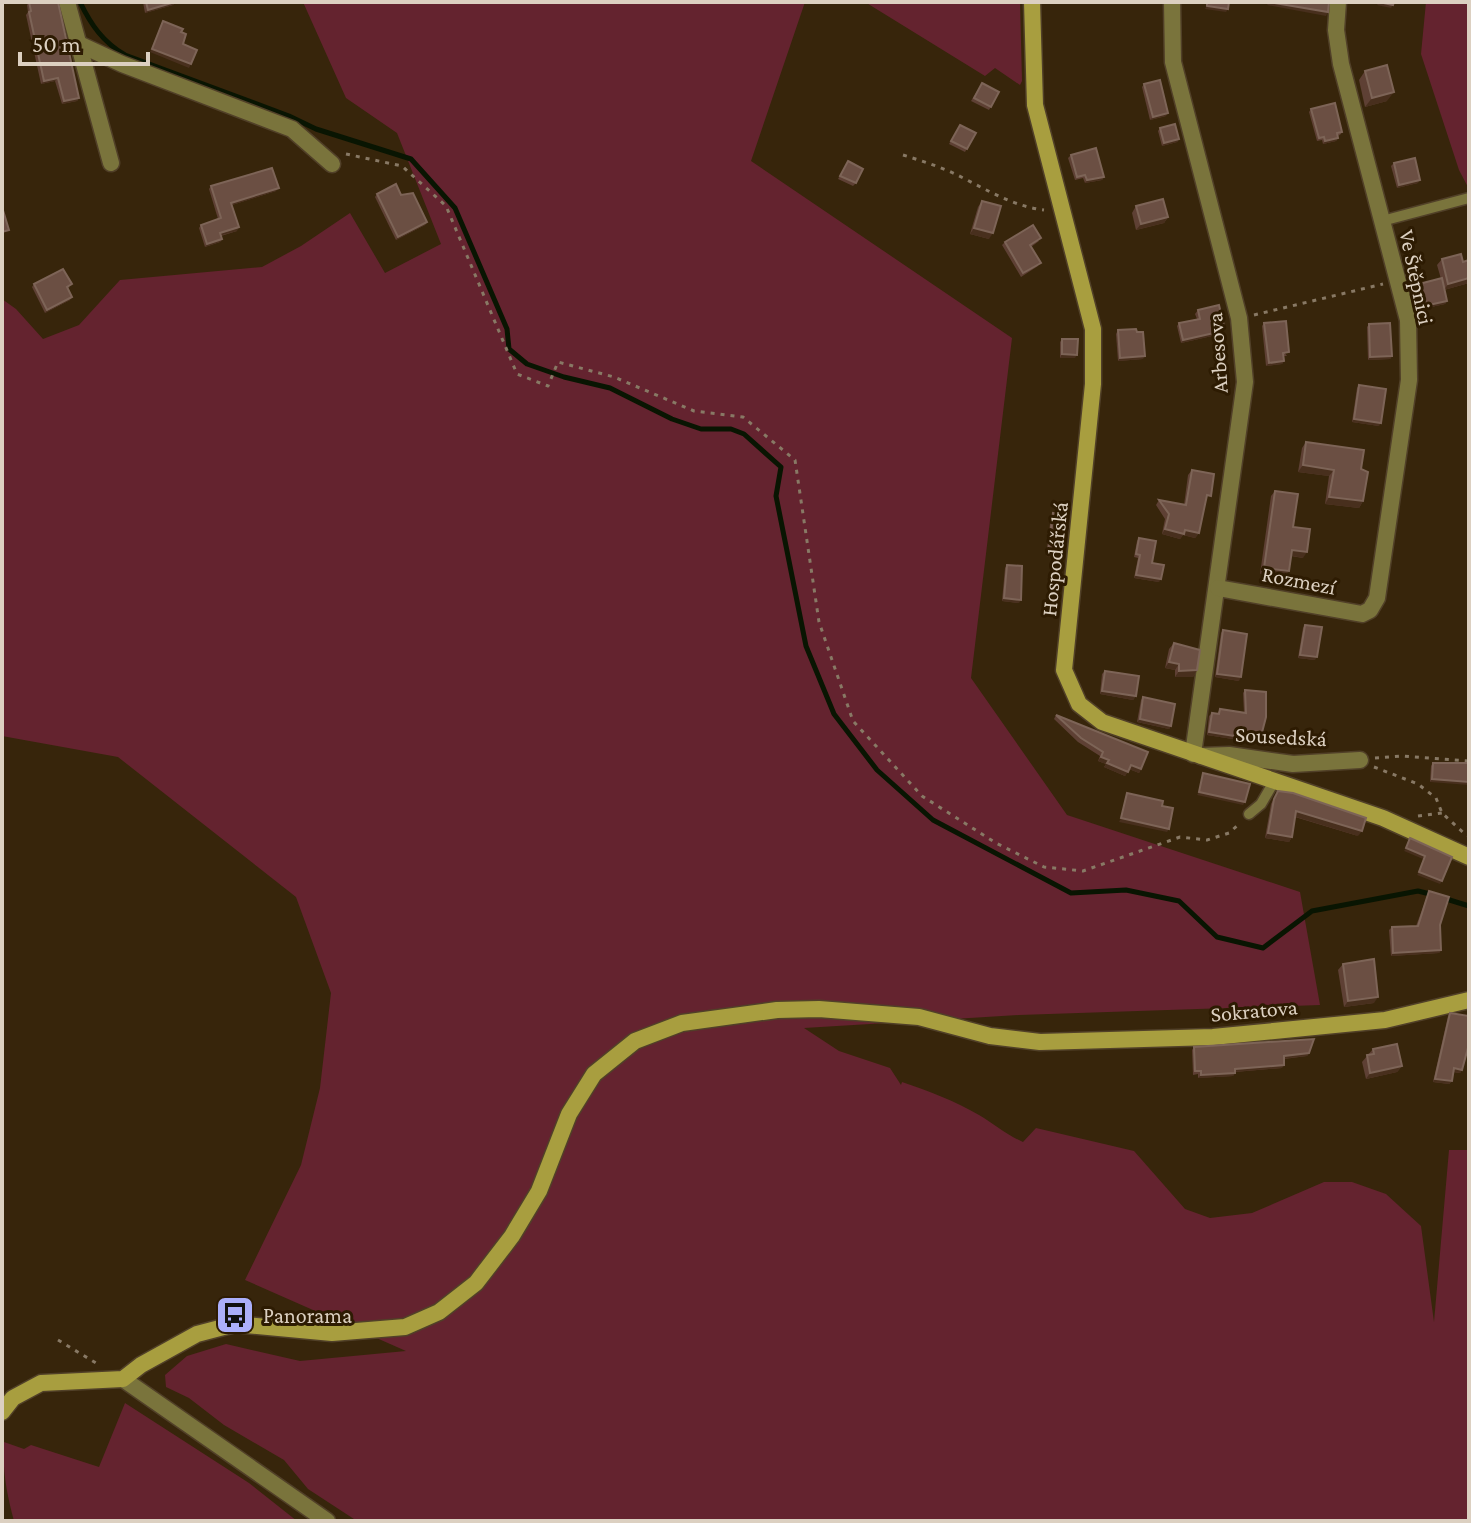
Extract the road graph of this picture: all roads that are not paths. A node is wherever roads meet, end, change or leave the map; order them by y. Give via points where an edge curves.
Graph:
1 (67, 2) edge
2 (1032, 2) edge
3 (1172, 2) edge
4 (1338, 2) edge
5 (81, 45) junction
6 (339, 159) road end
7 (111, 163) dead end
8 (1469, 198) edge
9 (1382, 221) junction
10 (1218, 588) junction
11 (1370, 610) joint
12 (1196, 755) junction
13 (1360, 760) road end
14 (1275, 780) junction
15 (1249, 814) road end
16 (1469, 857) edge
17 (1469, 1000) edge
18 (123, 1379) junction
19 (2, 1412) edge
20 (327, 1521) edge

1 - 5 street
2 - 12 street, Hospodářská via 1035,105 1093,329 1093,384 1064,670 1079,704 1102,722
3 - 10 street, Arbesova via 1173,62 1239,318 1245,382
4 - 9 street, Ve Štěpnici via 1341,64
5 - 6 street via 292,129
5 - 7 street
8 - 9 lane
9 - 11 street, Ve Štěpnici via 1408,320 1409,380 1377,598
10 - 11 street, Rozmezí via 1362,614
10 - 12 street, Arbesova
12 - 13 street, Sousedská via 1293,764
12 - 14 street, Hospodářská
14 - 15 lane
14 - 16 street, Hospodářská via 1383,818
17 - 18 street, Sokratova via 1369,1022 1213,1037 1040,1042 990,1036 919,1017 819,1009 682,1023 635,1041 594,1074 569,1114 539,1191 512,1236 476,1283 439,1312 405,1327 332,1333 235,1324 197,1334
18 - 19 street via 41,1383 13,1398
18 - 20 street

